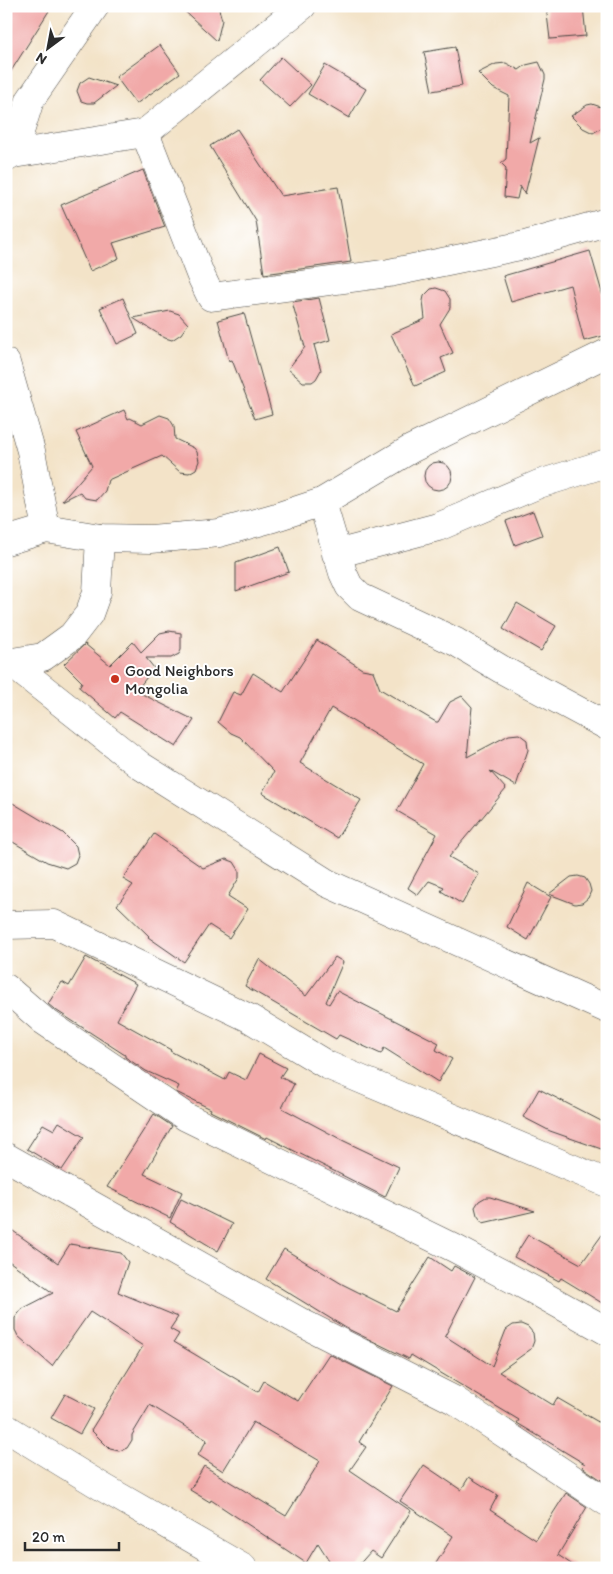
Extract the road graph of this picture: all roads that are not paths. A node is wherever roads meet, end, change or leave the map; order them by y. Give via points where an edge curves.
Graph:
1 (95, 6) edge
2 (302, 6) edge
3 (145, 133) junction
4 (10, 156) edge
5 (607, 222) edge
6 (607, 353) edge
7 (6, 363) edge
8 (607, 463) edge
9 (322, 502) junction
10 (46, 529) junction
11 (100, 538) junction
12 (6, 541) edge
13 (336, 554) junction
14 (9, 663) edge
15 (607, 726) edge
16 (6, 925) edge
17 (6, 988) edge
18 (607, 1009) edge
19 (6, 1157) edge
20 (607, 1183) edge
21 (607, 1331) edge
22 (6, 1428) edge
23 (607, 1502) edge
24 (243, 1568) edge

1 - 4 street via 30,100
2 - 3 street
3 - 4 street
3 - 5 street via 211,297 389,273 525,245
6 - 9 street via 411,449
7 - 10 street via 31,451
8 - 13 street via 539,484 438,527
9 - 11 street via 219,533 151,539
9 - 13 street
10 - 11 street
10 - 12 street
11 - 14 street via 97,592 89,614 72,636 43,657
13 - 15 street via 349,586 360,597 456,642
14 - 18 street via 141,766 327,883
16 - 20 street via 54,924 249,1018 327,1065
17 - 21 street via 44,1020 186,1117 454,1248
19 - 23 street via 304,1324 454,1400
22 - 24 street

